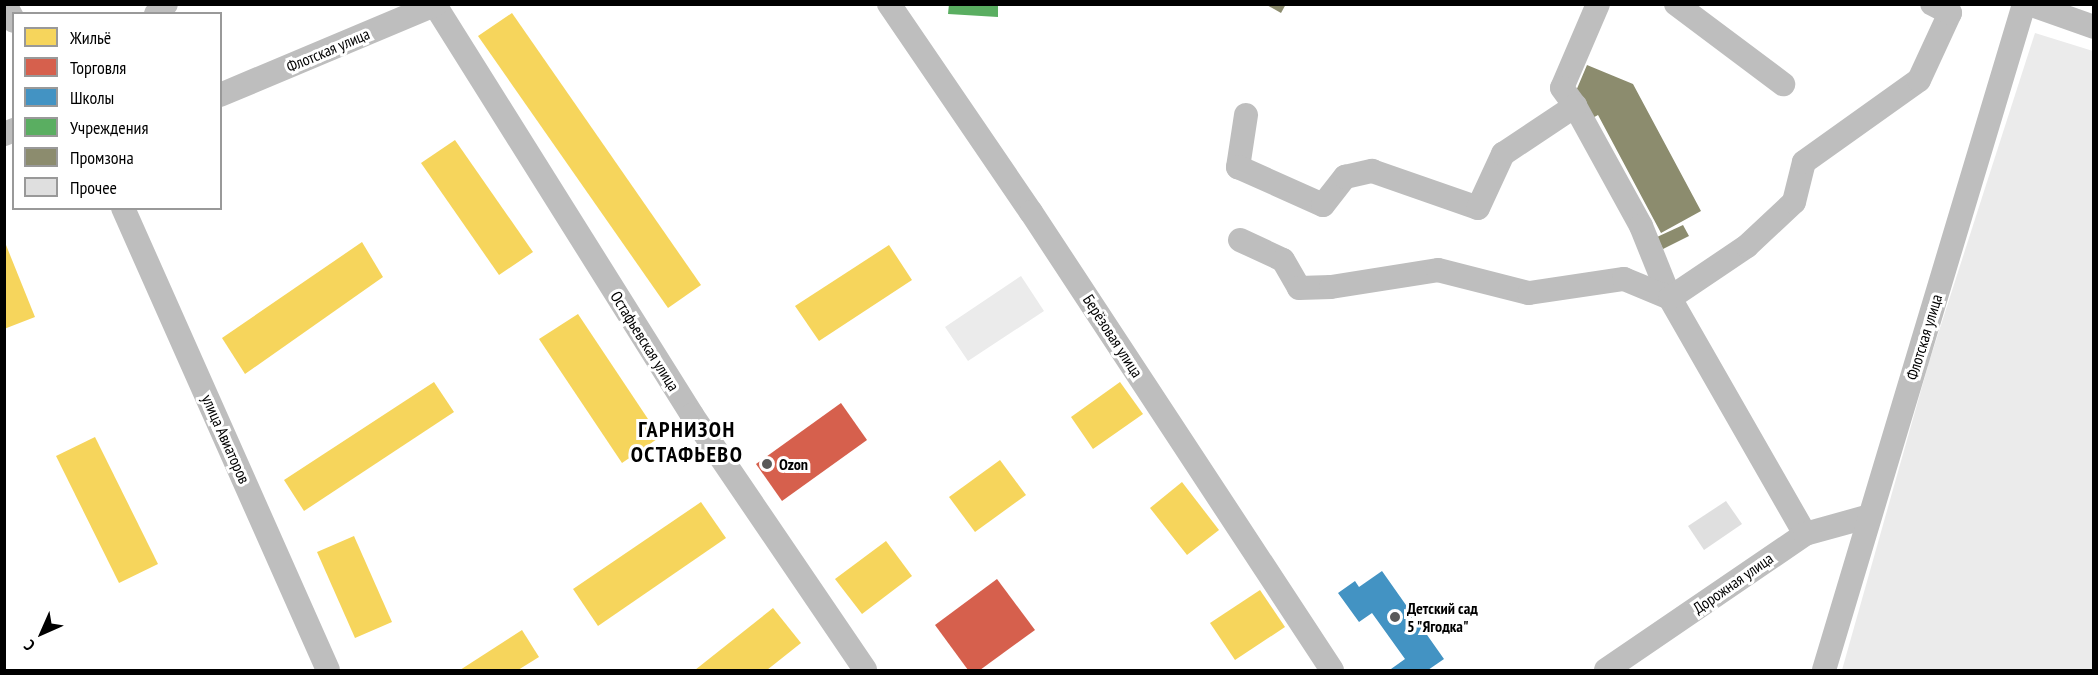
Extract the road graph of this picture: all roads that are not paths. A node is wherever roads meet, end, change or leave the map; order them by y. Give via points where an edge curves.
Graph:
1 (889, 4) edge
2 (1598, 4) edge
3 (1676, 4) edge
4 (1932, 4) edge
5 (2027, 4) edge
6 (436, 5) edge
7 (2094, 27) edge
8 (1783, 84) dead end
9 (222, 94) edge
10 (1575, 106) junction
11 (1245, 115) dead end
12 (124, 210) edge
13 (1240, 240) dead end
14 (1670, 298) junction
15 (1870, 516) junction
16 (1805, 534) junction
17 (328, 670) edge
18 (865, 670) edge
19 (1332, 670) edge
20 (1606, 670) edge
21 (1824, 670) edge

1 - 19 street, Берёзовая улица via 1031,212
2 - 10 street via 1562,88
3 - 8 street
4 - 14 street via 1950,13 1919,80 1804,162 1794,202 1747,246
5 - 7 street
5 - 15 street, Флотская улица
6 - 9 street, Флотская улица
6 - 18 street, Остафьевская улица via 692,415
10 - 11 street via 1503,154 1478,208 1372,171 1345,177 1323,205 1238,167
10 - 14 street via 1641,226
12 - 17 street, улица Авиаторов
13 - 14 street via 1283,260 1299,288 1331,287 1438,270 1529,292 1624,279
14 - 16 street
15 - 16 street, Дорожная улица
15 - 21 street, Флотская улица
16 - 20 street, Дорожная улица

